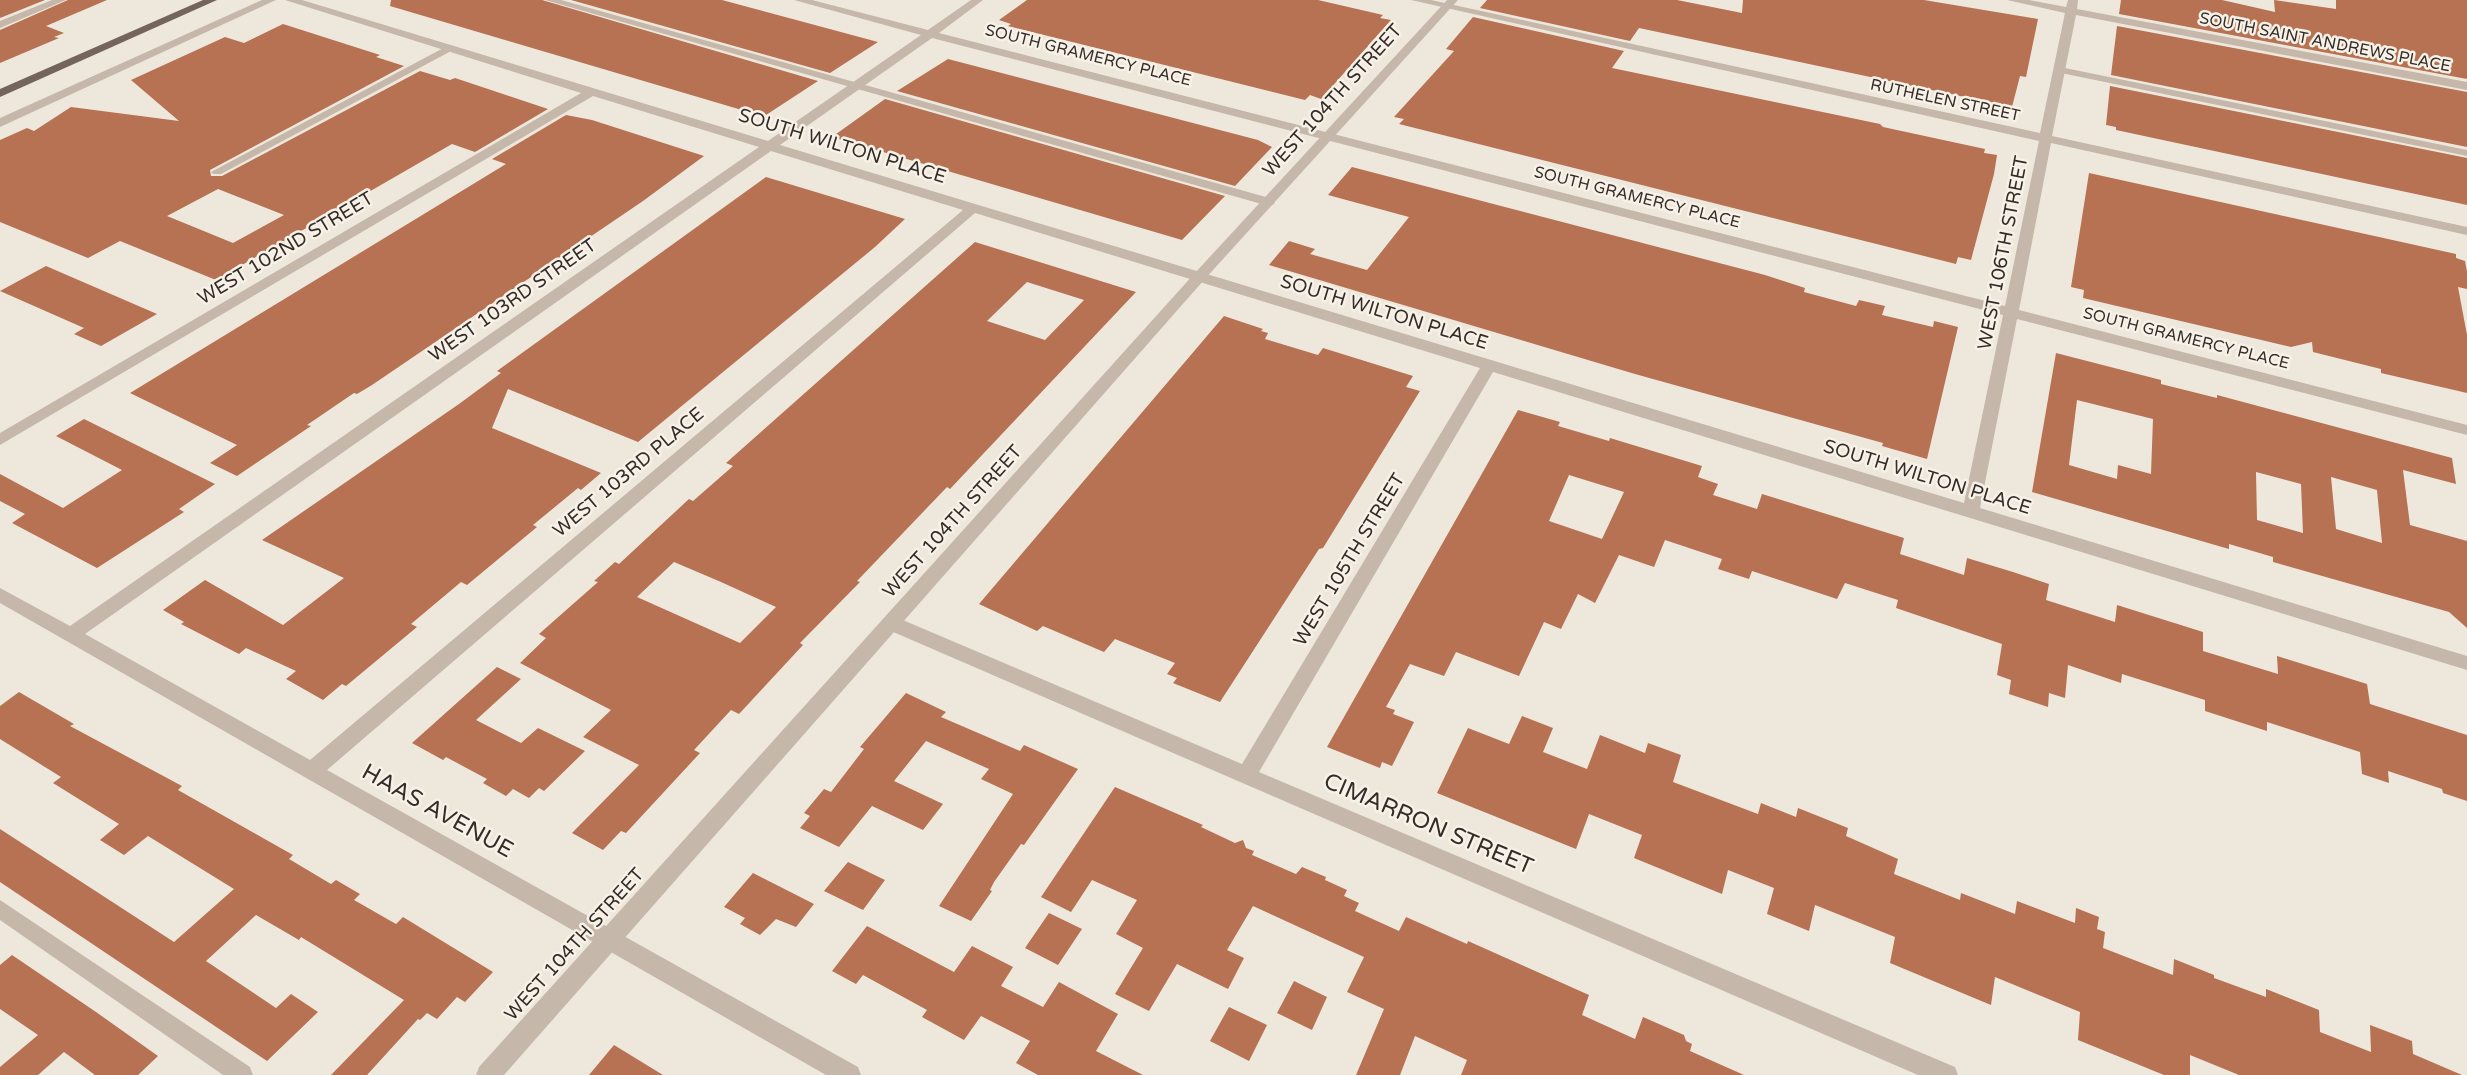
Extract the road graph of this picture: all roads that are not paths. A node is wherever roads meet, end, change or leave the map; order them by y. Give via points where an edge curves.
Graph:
1 (61, 0) edge
2 (212, 0) edge
3 (271, 0) edge
4 (290, 0) edge
5 (550, 0) edge
6 (799, 0) edge
7 (978, 0) edge
8 (1416, 0) edge
9 (2012, 0) edge
10 (1450, 3) edge
11 (2072, 6) edge
12 (0, 25) edge
13 (929, 33) junction
14 (449, 48) junction
15 (2060, 70) junction
16 (854, 86) junction
17 (2467, 86) edge
18 (591, 92) junction
19 (0, 93) edge
20 (0, 123) edge
21 (1329, 136) junction
22 (2047, 139) junction
23 (768, 146) junction
24 (2467, 152) edge
25 (217, 172) dead end
26 (1269, 202) junction
27 (974, 207) junction
28 (2467, 231) edge
29 (1199, 277) junction
30 (2012, 313) junction
31 (1490, 365) junction
32 (2467, 430) edge
33 (0, 440) edge
34 (1971, 512) junction
35 (0, 595) edge
36 (891, 623) junction
37 (70, 635) junction
38 (2467, 663) edge
39 (312, 772) junction
40 (1246, 776) junction
41 (0, 909) edge
42 (609, 939) junction
43 (242, 1075) edge
44 (488, 1075) edge
45 (849, 1075) edge
46 (1946, 1075) edge

1 - 12 lane
2 - 19 main road
3 - 20 street
4 - 14 street, SOUTH WILTON PLACE
5 - 16 lane
6 - 13 street, SOUTH GRAMERCY PLACE
7 - 13 street, WEST 103RD STREET
8 - 10 street, RUTHELEN STREET
9 - 11 street, SOUTH SAINT ANDREWS PLACE
10 - 21 street, WEST 104TH STREET
10 - 22 street, RUTHELEN STREET
11 - 15 street, WEST 106TH STREET
11 - 17 street, SOUTH SAINT ANDREWS PLACE
13 - 16 street, WEST 103RD STREET
13 - 21 street, SOUTH GRAMERCY PLACE
14 - 18 street, SOUTH WILTON PLACE
14 - 25 lane
15 - 22 street, WEST 106TH STREET
15 - 24 lane
16 - 23 street, WEST 103RD STREET
16 - 26 lane
18 - 23 street, SOUTH WILTON PLACE
18 - 33 street, WEST 102ND STREET
21 - 26 street, WEST 104TH STREET
21 - 30 street, SOUTH GRAMERCY PLACE
22 - 28 street, RUTHELEN STREET
22 - 30 street, WEST 106TH STREET
23 - 27 street, SOUTH WILTON PLACE
23 - 37 street, WEST 103RD STREET
26 - 29 street, WEST 104TH STREET
27 - 29 street, SOUTH WILTON PLACE
27 - 39 street, WEST 103RD PLACE
29 - 31 street, SOUTH WILTON PLACE
29 - 36 street, WEST 104TH STREET
30 - 32 street, SOUTH GRAMERCY PLACE
30 - 34 street, WEST 106TH STREET
31 - 34 street, SOUTH WILTON PLACE
31 - 40 street, WEST 105TH STREET
34 - 38 street, SOUTH WILTON PLACE
35 - 37 street, HAAS AVENUE
36 - 40 street, CIMARRON STREET
36 - 42 street, WEST 104TH STREET
37 - 39 street, HAAS AVENUE
39 - 42 street, HAAS AVENUE
40 - 46 street, CIMARRON STREET
41 - 43 lane
42 - 44 street, WEST 104TH STREET
42 - 45 street, HAAS AVENUE

